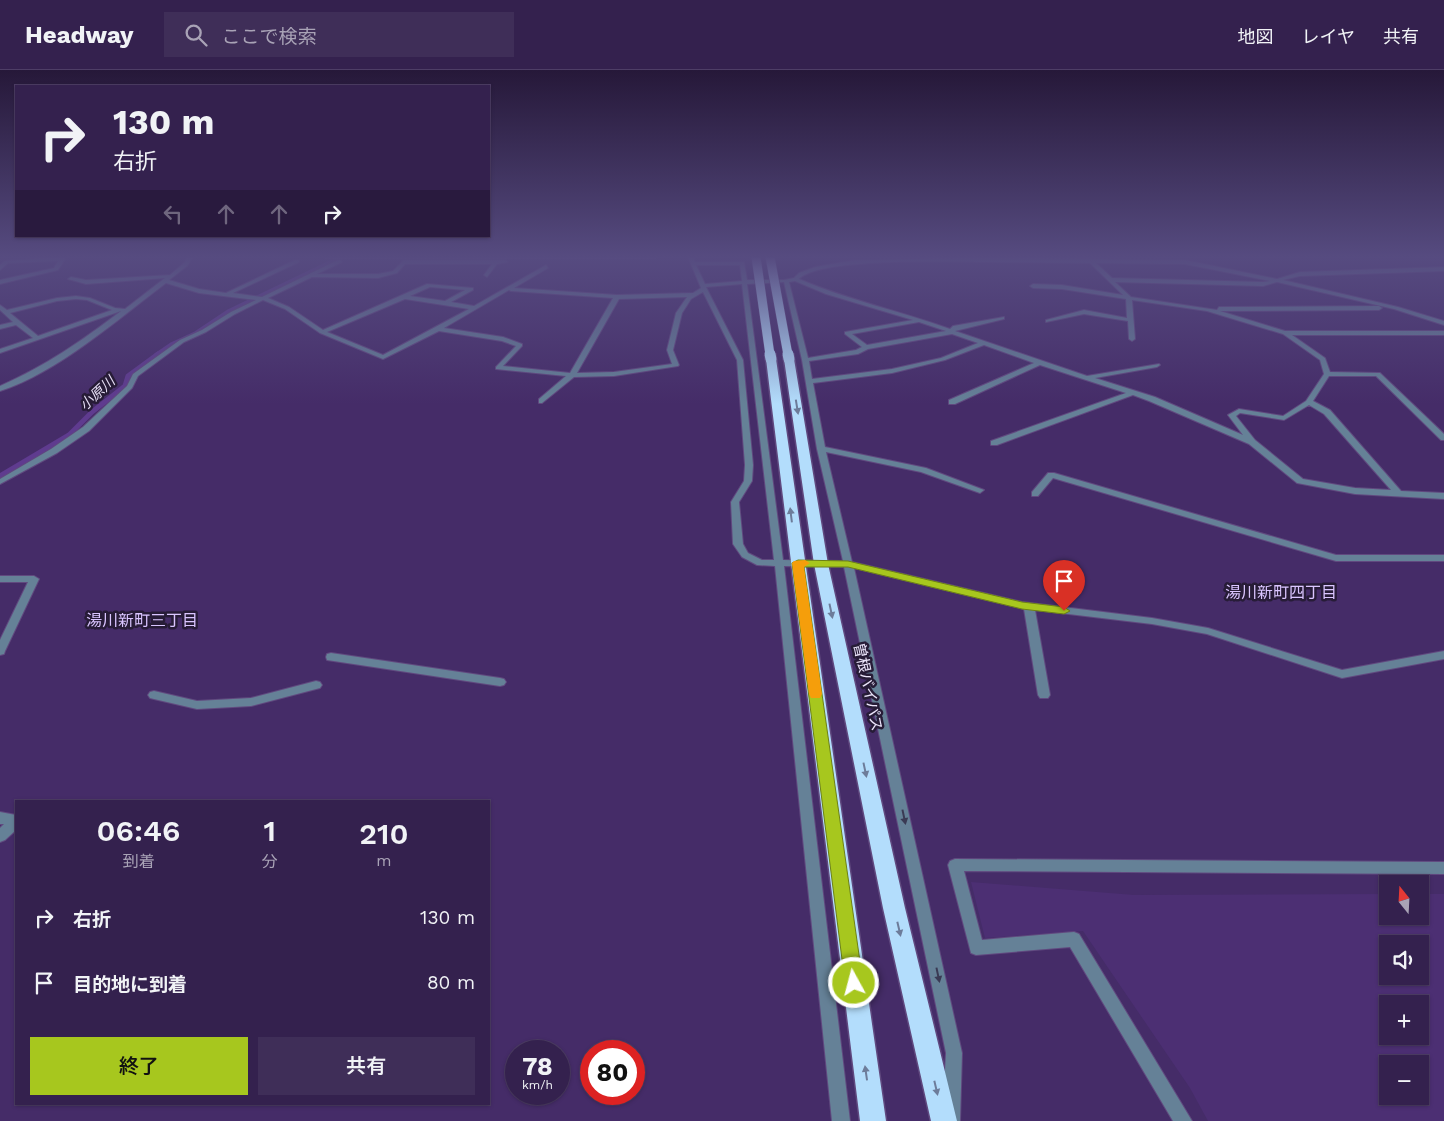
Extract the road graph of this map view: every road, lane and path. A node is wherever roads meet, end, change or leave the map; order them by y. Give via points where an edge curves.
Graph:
1 (0, 306) edge
2 (34, 306) edge
3 (101, 306) edge
4 (131, 306) edge
5 (249, 306) edge
6 (282, 306) edge
7 (383, 306) edge
8 (461, 306) edge
9 (480, 306) edge
10 (613, 306) edge
11 (684, 306) edge
12 (713, 306) edge
13 (748, 306) edge
14 (763, 306) edge
15 (779, 306) edge
16 (792, 306) edge
17 (872, 306) edge
18 (1129, 306) edge
19 (1187, 306) edge
20 (1388, 306) edge
21 (128, 308) junction
22 (477, 308) junction
23 (1396, 308) junction
24 (1208, 309) junction
25 (118, 310) junction
26 (8, 312) junction
27 (1002, 318) dead end
28 (920, 320) junction
29 (1130, 320) junction
30 (1048, 321) dead end
31 (17, 323) junction
32 (1444, 323) edge
33 (0, 327) edge
34 (438, 329) junction
35 (322, 332) junction
36 (952, 332) junction
37 (1285, 333) junction
38 (1444, 333) edge
39 (37, 338) junction
40 (1132, 339) dead end
41 (983, 343) junction
42 (866, 347) junction
43 (0, 351) edge
44 (805, 360) junction
45 (1040, 363) junction
46 (1157, 365) dead end
47 (1327, 374) junction
48 (572, 375) junction
49 (1085, 379) junction
50 (808, 382) junction
51 (0, 389) edge
52 (1132, 393) junction
53 (542, 400) dead end
54 (952, 402) dead end
55 (1309, 402) junction
56 (1444, 438) edge
57 (1252, 442) junction
58 (994, 443) dead end
59 (821, 449) junction
60 (0, 482) edge
61 (980, 490) dead end
62 (1034, 494) dead end
63 (1399, 494) junction
64 (1444, 496) edge
65 (1444, 558) edge
66 (788, 563) junction
67 (821, 564) junction
68 (848, 564) junction
69 (0, 579) edge
70 (1029, 606) junction
71 (0, 651) edge
72 (1444, 655) edge
73 (332, 657) dead end
74 (500, 682) dead end
75 (316, 685) dead end
76 (154, 695) dead end
77 (1044, 695) dead end
78 (0, 818) edge
79 (15, 821) edge
80 (15, 822) edge
81 (0, 836) edge
82 (1444, 868) edge
83 (841, 1121) edge
84 (873, 1121) edge
85 (944, 1121) edge
86 (950, 1121) edge
87 (1183, 1121) edge

1 - 26 street
2 - 26 street
3 - 25 street
4 - 21 street
5 - 60 street via 162,354 135,375 130,387 86,429
6 - 35 street
7 - 35 street
8 - 22 street
9 - 22 street
10 - 48 street
11 - 48 street via 670,350 676,365 614,374
12 - 66 street via 740,360 749,465 748,481 736,502 738,544 745,555 760,563
13 - 66 street
66 -> 14 highway, bridge
15 -> 67 highway, 曽根バイパス, bridge
16 - 44 street
17 - 28 street
18 - 29 street
19 - 24 street
20 - 23 street
21 - 25 street
21 - 51 street via 76,348 35,373
22 - 34 street
23 - 24 street
23 - 32 street
24 - 37 street
25 - 39 street
26 - 31 street
27 - 36 street via 953,328
28 - 36 street
28 - 42 street via 847,333
29 - 30 street via 1084,312
29 - 40 street
31 - 33 street
31 - 39 street
34 - 35 street via 383,357
34 - 48 street via 503,339 520,345 498,368
36 - 41 street
36 - 42 street
37 - 38 street
37 - 47 street via 1323,359
39 - 43 street
41 - 45 street
41 - 50 street via 942,359 892,371
42 - 44 street via 858,352
44 - 50 street
45 - 49 street
45 - 54 street
46 - 49 street
47 - 55 street
47 - 56 street via 1378,374
48 - 53 street
49 - 52 street
50 - 59 street
52 - 57 street
52 - 58 street
55 - 57 street via 1284,418 1240,411 1232,415
55 - 63 street via 1327,412
57 - 63 street via 1300,481 1355,491
59 - 61 street via 923,470
59 - 68 street
62 - 65 street via 1051,475 1336,558
63 - 64 street
66 - 67 street
66 - 83 street
84 -> 66 highway
67 - 68 street
67 -> 85 highway, 曽根バイパス via 894,908
68 - 70 street
68 -> 86 street via 954,1054
69 - 71 street via 34,579
70 - 72 street via 1208,631 1342,674
70 - 77 street
73 - 74 street
75 - 76 street via 251,702 197,705
78 - 79 street
80 - 81 street
82 - 87 street via 955,865 976,948 1074,939

